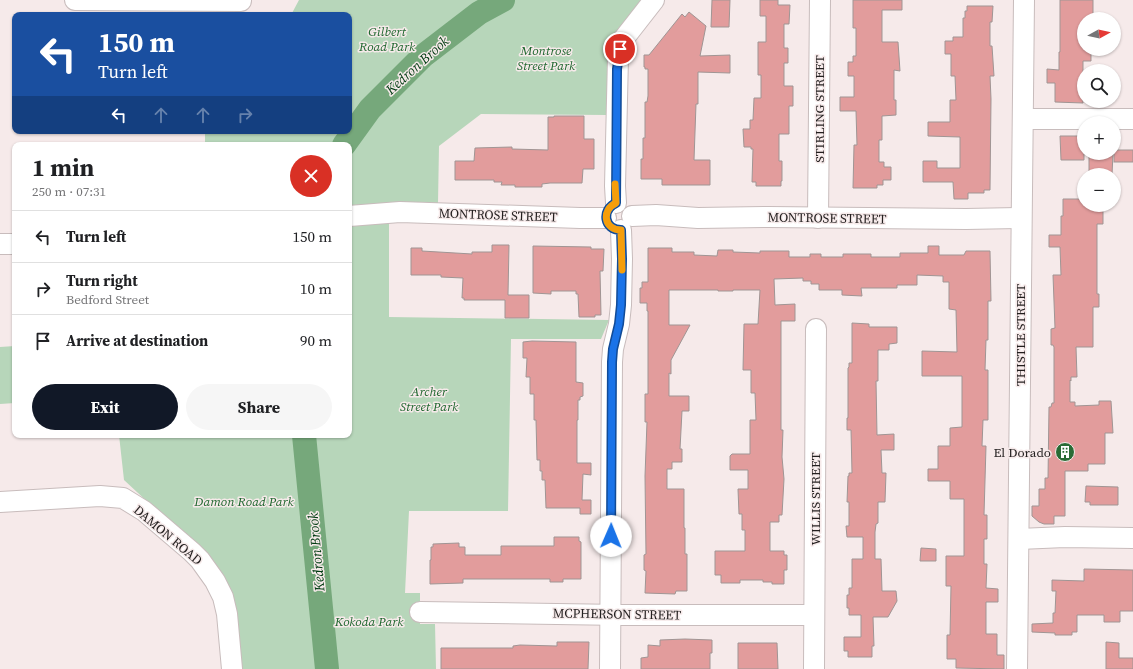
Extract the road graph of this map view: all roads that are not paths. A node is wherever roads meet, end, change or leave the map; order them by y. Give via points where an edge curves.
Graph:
1 (75, 0) edge
2 (654, 0) edge
3 (820, 0) edge
4 (1024, 0) edge
5 (240, 1) dead end
6 (1023, 119) junction
7 (1133, 119) edge
8 (352, 216) edge
9 (619, 217) junction
10 (818, 218) junction
11 (1021, 218) junction
12 (0, 244) edge
13 (12, 244) edge
14 (816, 328) dead end
15 (0, 502) edge
16 (1133, 538) edge
17 (1019, 539) junction
18 (420, 612) dead end
19 (610, 615) junction
20 (814, 615) junction
21 (232, 669) edge
22 (610, 669) edge
23 (814, 669) edge
24 (1017, 669) edge

1 - 5 street
2 - 9 street via 622,41 619,53
3 - 10 street, STIRLING STREET
4 - 6 street, THISTLE STREET
6 - 7 street
6 - 11 street, THISTLE STREET
8 - 9 street, MONTROSE STREET via 389,212
9 - 10 street, MONTROSE STREET via 656,215 698,218
9 - 19 street via 622,259 621,305 612,362
10 - 11 street, MONTROSE STREET
11 - 17 street, THISTLE STREET
12 - 13 street
14 - 20 street, WILLIS STREET
15 - 21 street, DAMON ROAD via 100,496 123,498 144,511 192,552 215,581 223,597 227,614
16 - 17 street
17 - 24 street, THISTLE STREET
18 - 19 street, MCPHERSON STREET
19 - 20 street, MCPHERSON STREET
19 - 22 street
20 - 23 street, WILLIS STREET

